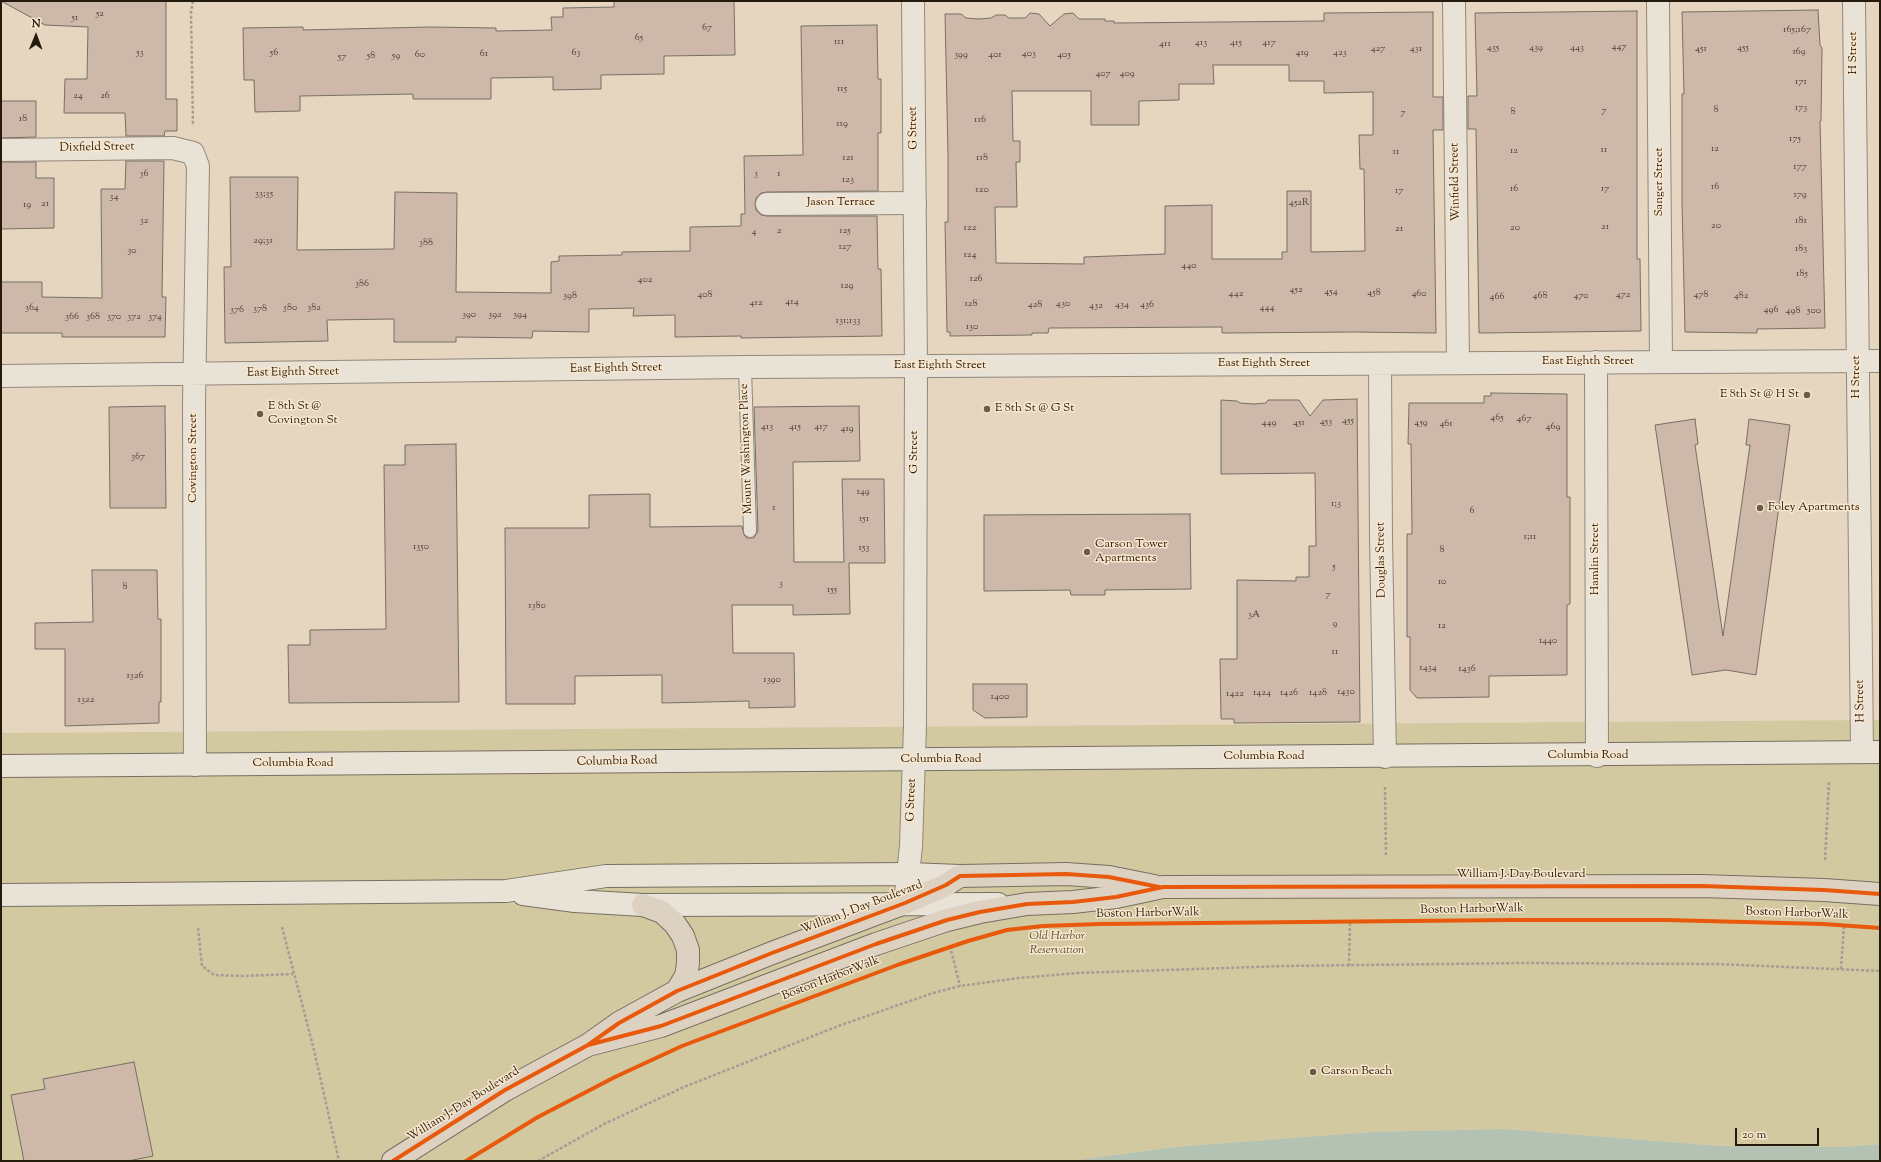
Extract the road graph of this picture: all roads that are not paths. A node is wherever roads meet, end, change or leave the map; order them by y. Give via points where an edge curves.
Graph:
1 (913, 1) edge
2 (1454, 1) edge
3 (1658, 1) edge
4 (1854, 1) edge
5 (1, 150) edge
6 (193, 153) joint
7 (915, 203) junction
8 (767, 204) dead end
9 (1880, 361) edge
10 (1596, 362) junction
11 (1661, 362) junction
12 (1857, 362) junction
13 (1458, 363) junction
14 (1380, 364) junction
15 (916, 366) junction
16 (745, 367) junction
17 (194, 373) junction
18 (1, 376) edge
19 (750, 531) dead end
20 (1871, 752) edge
21 (1597, 756) junction
22 (1385, 757) junction
23 (914, 760) junction
24 (195, 765) junction
25 (1, 766) edge
26 (909, 874) junction
27 (960, 876) junction
28 (1163, 887) junction
29 (506, 891) junction
30 (1880, 894) edge
31 (1, 895) edge
32 (905, 904) junction
33 (1027, 904) junction
34 (643, 905) junction
35 (677, 991) junction
36 (588, 1045) junction
37 (393, 1161) edge

1 - 7 street, G Street
2 - 13 street, Winfield Street
3 - 11 street, Sanger Street
4 - 12 street, H Street
5 - 6 street, Dixfield Street via 173,148
6 - 17 street, Covington Street via 198,166
7 - 8 street, Jason Terrace
7 - 15 street, G Street
9 - 12 street, East Eighth Street
10 - 11 street, East Eighth Street
10 - 13 street, East Eighth Street
10 - 21 street, Hamlin Street
11 - 12 street, East Eighth Street
12 - 20 street, H Street
13 - 14 street, East Eighth Street
14 - 15 street, East Eighth Street
14 - 22 street, Douglas Street
15 - 16 street, East Eighth Street
15 - 23 street, G Street
16 - 17 street, East Eighth Street
16 - 19 lane, Mount Washington Place
17 - 18 street, East Eighth Street
17 - 24 street, Covington Street
20 - 21 street, Columbia Road
21 - 22 street, Columbia Road
22 - 23 street, Columbia Road
23 - 24 street, Columbia Road
23 - 26 street, G Street
24 - 25 street, Columbia Road
26 - 27 street
26 - 29 street via 606,876
26 - 32 street, G Street
27 - 28 main road, William J. Day Boulevard via 1109,876
27 - 32 main road, William J. Day Boulevard
28 - 30 main road, William J. Day Boulevard via 1701,886
28 - 33 main road, William J. Day Boulevard via 1116,897
29 - 31 street
29 - 34 street via 575,901
32 - 33 street
32 - 34 street
32 - 35 main road, William J. Day Boulevard
33 - 36 main road, William J. Day Boulevard via 947,920 876,944 661,1026
34 - 35 main road via 662,912 683,936 688,950 688,963 686,976
35 - 36 main road, William J. Day Boulevard via 632,1015
36 - 37 main road, William J. Day Boulevard via 505,1090

